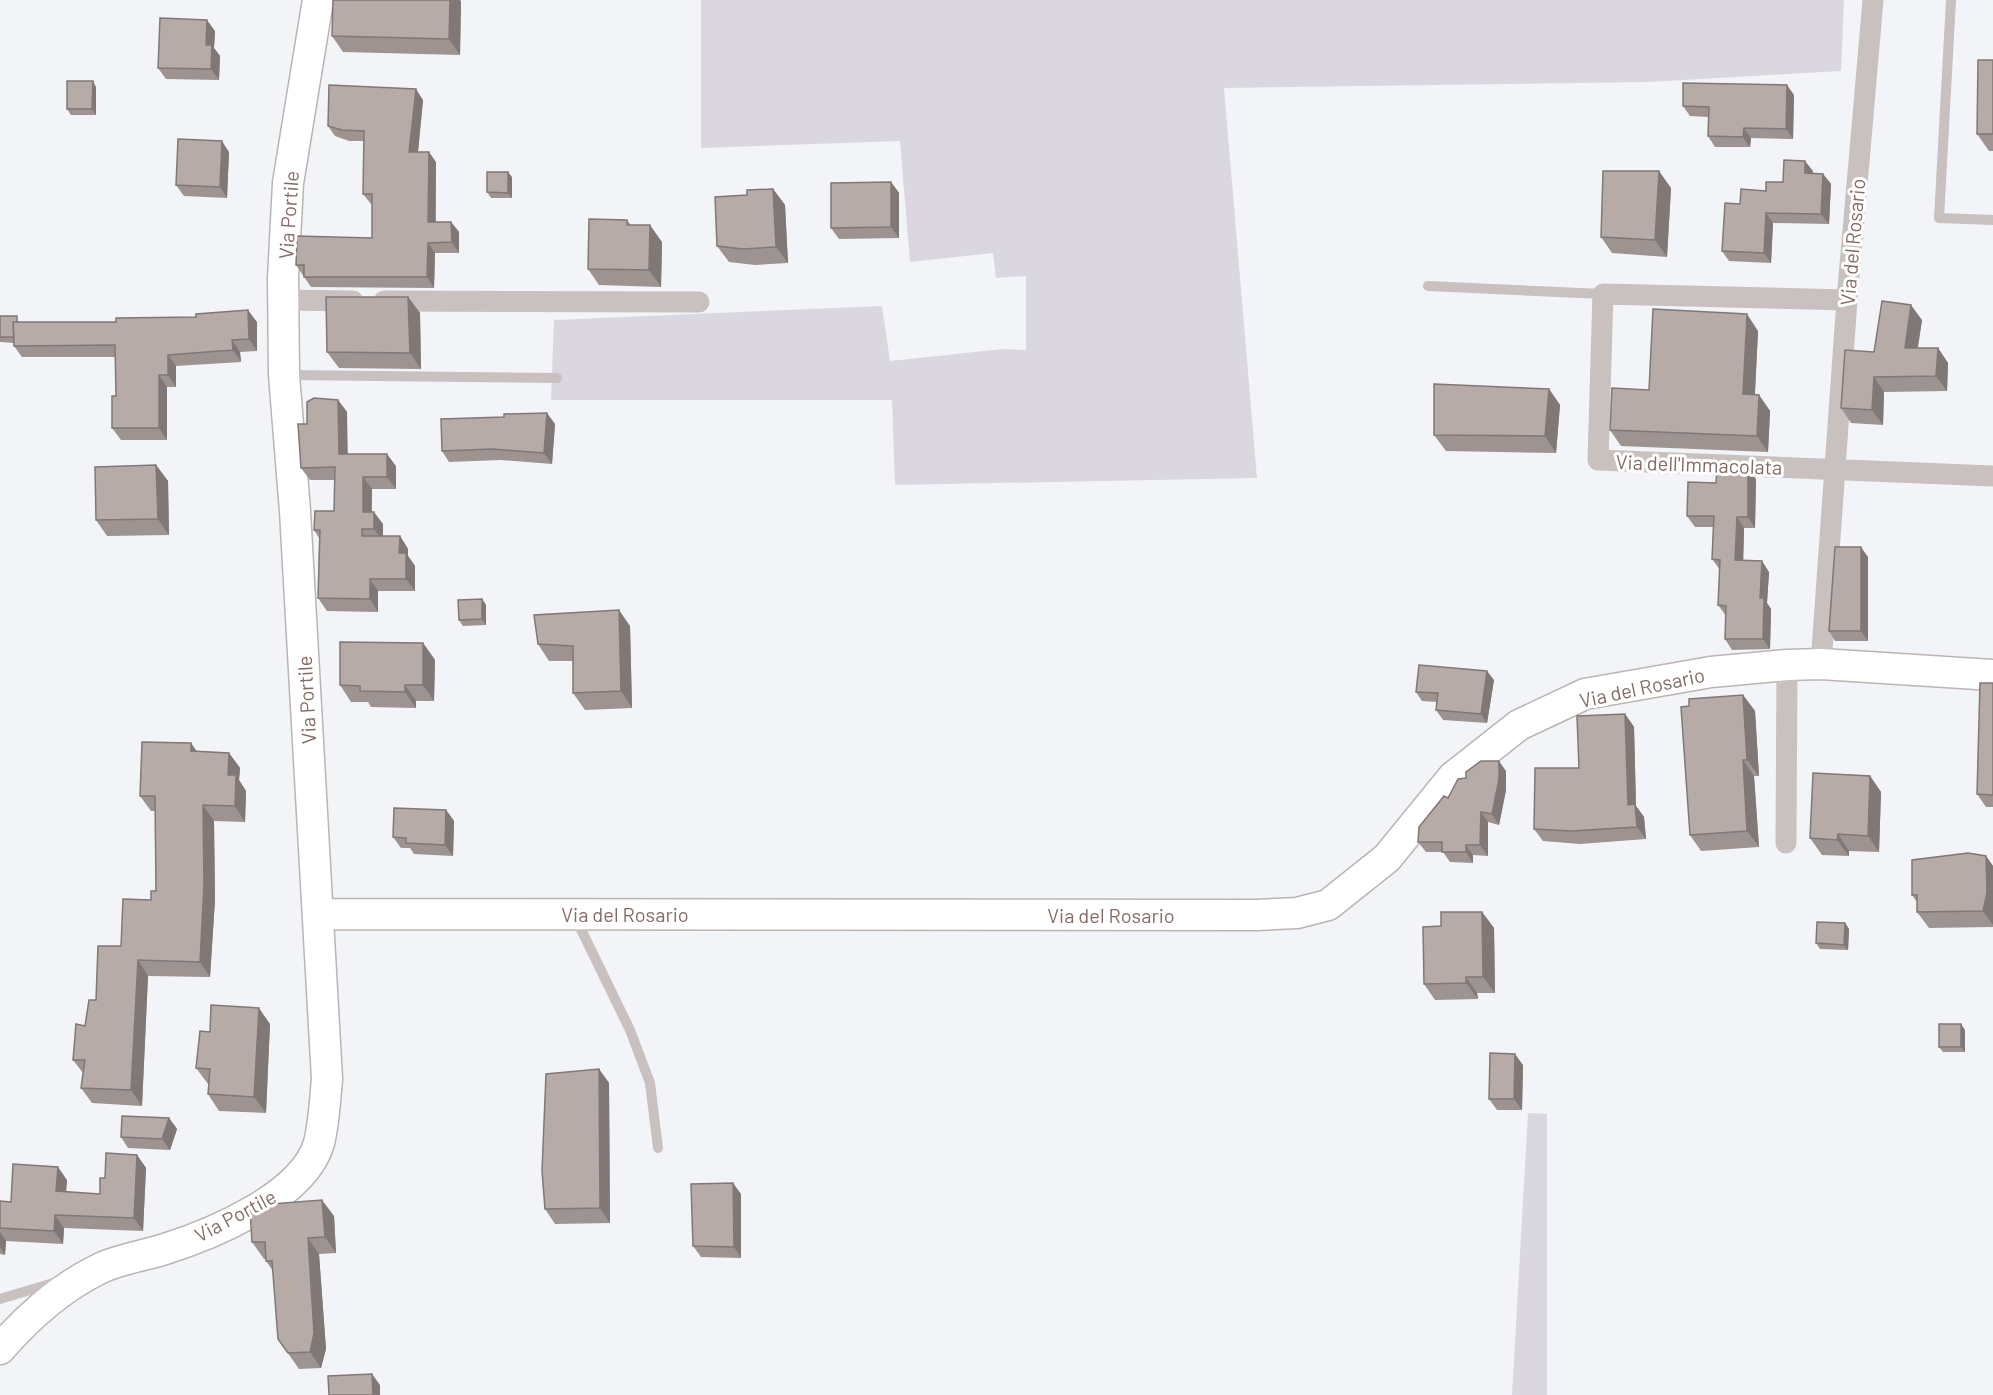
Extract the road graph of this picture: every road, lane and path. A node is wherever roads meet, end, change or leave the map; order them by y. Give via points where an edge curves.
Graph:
1 (318, 0) edge
2 (1873, 0) edge
3 (1951, 0) edge
4 (1993, 220) edge
5 (1428, 286) dead end
6 (1603, 294) junction
7 (284, 300) junction
8 (1846, 300) junction
9 (699, 302) dead end
10 (284, 375) junction
11 (557, 378) dead end
12 (1834, 468) junction
13 (1993, 476) edge
14 (1821, 664) junction
15 (1787, 665) junction
16 (1993, 675) edge
17 (1786, 843) dead end
18 (318, 914) junction
19 (573, 914) junction
20 (658, 1148) dead end
21 (100, 1269) junction
22 (0, 1299) edge
23 (0, 1349) edge

1 - 7 street, Via Portile via 288,183
2 - 8 street, Via del Rosario
3 - 4 lane via 1939,218
5 - 6 lane
6 - 8 street
6 - 12 street, Via dell'Immacolata via 1598,460
7 - 9 street
7 - 10 street, Via Portile
8 - 12 street, Via del Rosario
10 - 11 lane
10 - 18 street, Via Portile via 296,511
12 - 13 street, Via dell'Immacolata
12 - 14 street, Via del Rosario
14 - 15 street, Via del Rosario
14 - 16 street, Via del Rosario
15 - 17 street
15 - 19 street, Via del Rosario via 1711,672 1585,694 1519,725 1453,777 1387,858 1328,904 1297,913
18 - 19 street, Via del Rosario
18 - 21 street, Via Portile via 327,1079 318,1144 306,1166 273,1197 209,1233
19 - 20 lane via 630,1030 650,1083
21 - 22 lane, Via Portile
21 - 23 street, Via Portile via 63,1292

